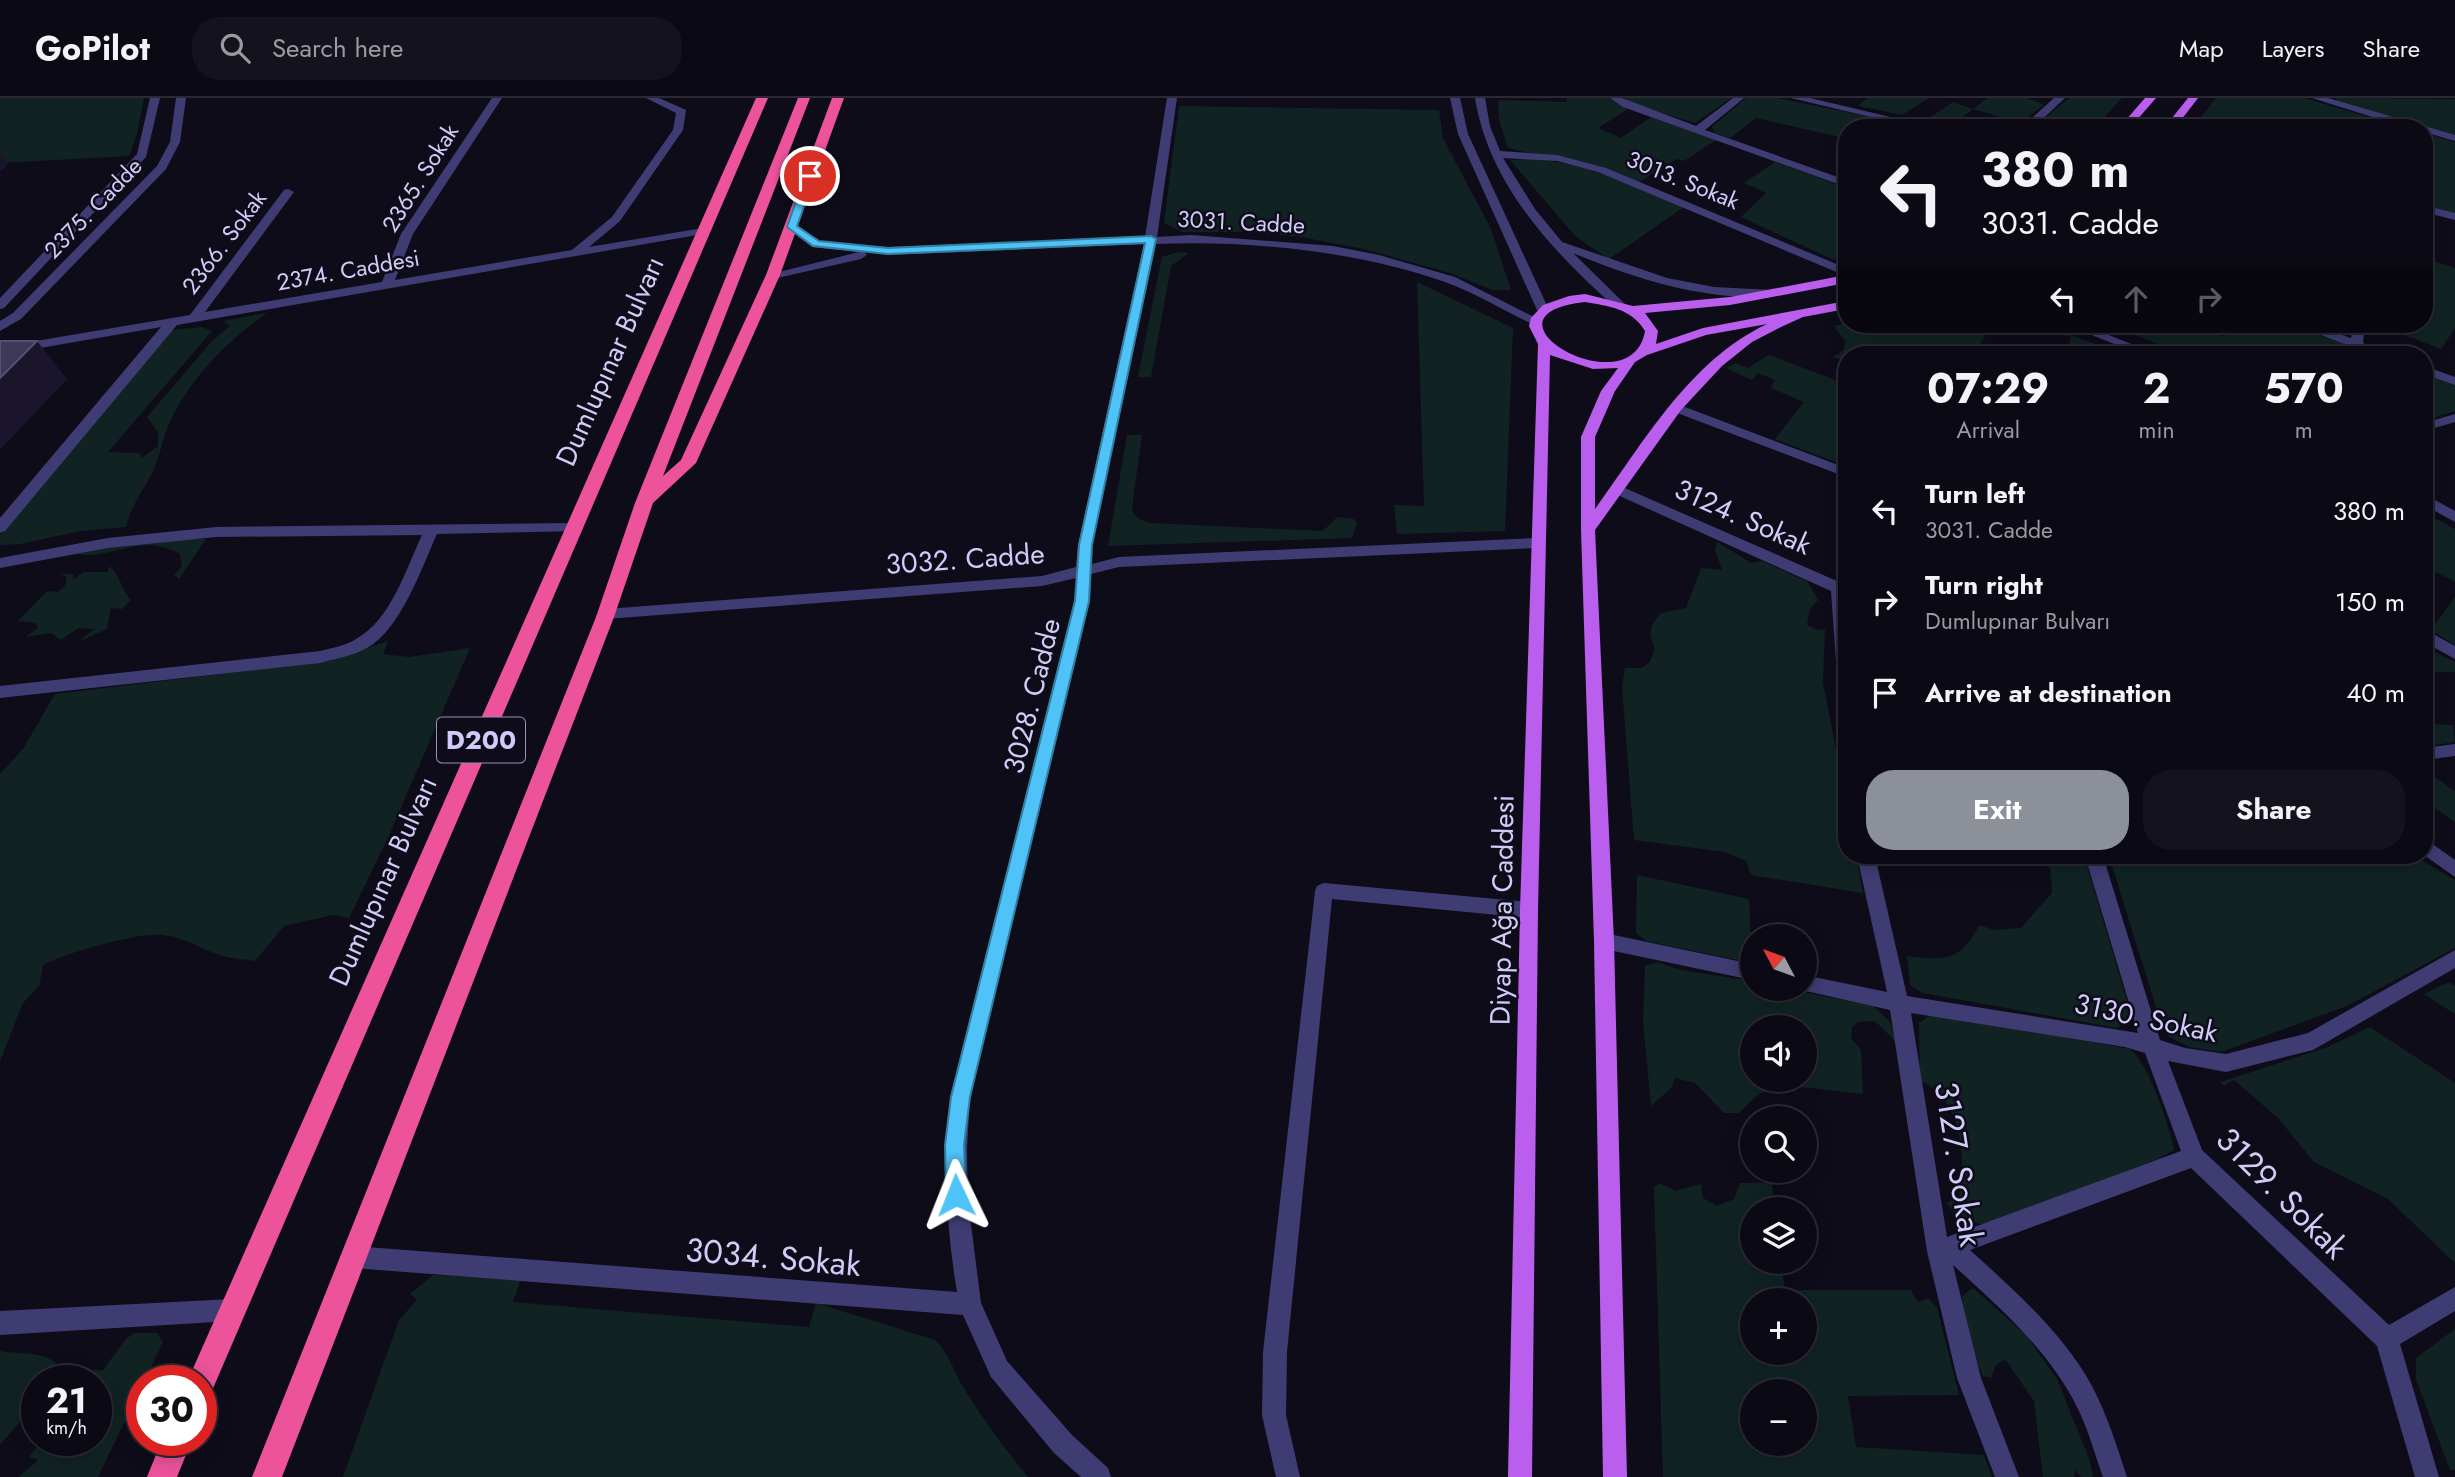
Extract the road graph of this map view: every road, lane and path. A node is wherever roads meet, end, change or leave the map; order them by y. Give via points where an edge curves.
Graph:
1 (155, 98) edge
2 (181, 98) edge
3 (497, 98) edge
4 (651, 98) edge
5 (762, 98) edge
6 (804, 98) edge
7 (838, 98) edge
8 (1172, 98) edge
9 (1455, 98) edge
10 (1480, 98) edge
11 (1615, 98) edge
12 (1739, 98) edge
13 (1796, 98) edge
14 (2043, 98) edge
15 (2151, 98) edge
16 (2193, 98) edge
17 (2319, 98) edge
18 (2058, 100) edge
19 (1891, 119) edge
20 (2036, 119) edge
21 (2132, 119) edge
22 (2176, 119) edge
23 (2389, 119) edge
24 (1699, 129) junction
25 (2433, 132) edge
26 (2455, 138) edge
27 (1496, 154) junction
28 (1838, 181) edge
29 (288, 192) dead end
30 (2433, 212) edge
31 (2455, 217) edge
32 (792, 227) junction
33 (703, 231) junction
34 (1151, 239) junction
35 (1558, 243) junction
36 (888, 251) junction
37 (575, 253) junction
38 (1838, 268) edge
39 (1838, 272) edge
40 (773, 275) junction
41 (387, 285) junction
42 (1776, 294) junction
43 (1619, 304) junction
44 (0, 305) edge
45 (1838, 307) edge
46 (1634, 310) junction
47 (1799, 314) junction
48 (1539, 315) junction
49 (194, 317) junction
50 (173, 321) junction
51 (0, 327) edge
52 (2110, 333) edge
53 (2323, 333) edge
54 (2358, 333) edge
55 (1544, 344) junction
56 (2356, 345) junction
57 (2135, 346) edge
58 (2359, 346) edge
59 (0, 351) edge
60 (1648, 351) junction
61 (1629, 362) junction
62 (2433, 373) edge
63 (2455, 381) edge
64 (1677, 408) junction
65 (2455, 418) edge
66 (2433, 424) edge
67 (1838, 470) edge
68 (1618, 490) junction
69 (644, 503) junction
70 (2433, 504) edge
71 (2455, 517) edge
72 (0, 528) edge
73 (574, 528) junction
74 (432, 530) junction
75 (1588, 530) junction
76 (1537, 543) junction
77 (0, 563) edge
78 (1084, 572) junction
79 (1838, 587) edge
80 (606, 614) junction
81 (2433, 640) edge
82 (2455, 653) edge
83 (0, 692) edge
84 (2455, 750) edge
85 (2433, 753) edge
86 (2433, 852) edge
87 (1868, 864) edge
88 (2096, 864) edge
89 (2455, 870) edge
90 (1529, 910) junction
91 (1604, 941) junction
92 (2455, 958) edge
93 (1740, 969) edge
94 (1817, 986) edge
95 (1899, 1003) junction
96 (2152, 1046) junction
97 (2194, 1157) junction
98 (1944, 1249) junction
99 (353, 1257) junction
100 (2455, 1298) edge
101 (970, 1304) junction
102 (232, 1310) junction
103 (0, 1323) edge
104 (2387, 1339) junction
105 (209, 1365) edge
106 (171, 1456) edge
107 (162, 1477) edge
108 (267, 1477) edge
109 (1099, 1477) edge
110 (1288, 1477) edge
111 (1520, 1477) edge
112 (1615, 1477) edge
113 (2007, 1477) edge
114 (2115, 1477) edge
115 (2427, 1477) edge

1 - 44 street, 2375. Cadde via 142,155
2 - 51 street, 2375. Cadde via 175,142 162,167 17,316
3 - 41 street, 2365. Sokak via 407,234
4 - 37 street via 682,112 678,130 616,219
5 - 33 highway, Dumlupınar Bulvarı / D200
6 - 69 highway, D200
7 - 32 highway
8 - 34 street, 3028. Cadde
9 - 48 street via 1463,134
10 - 27 street via 1483,125
11 - 24 street
12 - 24 street
13 - 19 street
14 - 18 street
15 - 21 main road
16 - 22 main road
17 - 23 street
18 - 20 street
24 - 28 street
25 - 26 street
27 - 35 street
27 - 38 street, 3013. Sokak via 1557,158 1602,170
29 - 49 street, 2366. Sokak
30 - 31 street
32 - 36 street, 3031. Cadde via 816,244
32 - 40 highway
33 - 37 street, 2374. Caddesi
33 - 73 highway, Dumlupınar Bulvarı / D200
34 - 36 street, 3031. Cadde
34 - 48 street, 3031. Cadde via 1237,240 1358,254 1451,280
34 - 78 street, 3028. Cadde via 1085,545
35 - 42 street via 1677,286
35 - 43 street
36 - 40 street, 3031. Cadde
37 - 41 street, 2374. Caddesi
39 - 42 main road
40 - 69 highway via 688,463
41 - 49 street, 2374. Caddesi
42 - 46 main road
43 - 46 main road
43 - 48 main road via 1568,300
45 - 47 main road
46 - 60 main road via 1654,330
47 - 60 main road via 1703,332
47 - 64 main road via 1759,332 1730,352
48 - 55 main road, Diyap Ağa Caddesi via 1536,332
49 - 50 street, 2374. Caddesi
50 - 59 street, 2374. Caddesi
50 - 72 street
52 - 57 street
53 - 56 street
54 - 56 street
55 - 61 main road via 1583,362
55 - 76 main road, Diyap Ağa Caddesi
56 - 58 street
60 - 61 main road
61 - 75 main road via 1608,391 1588,438
62 - 63 street
64 - 67 street
64 - 68 main road
65 - 66 street
68 - 75 main road
68 - 79 street, 3124. Sokak
69 - 80 highway, D200
70 - 71 street
73 - 74 street
73 - 102 highway, Dumlupınar Bulvarı / D200
74 - 77 street via 216,532 108,543
74 - 83 street via 386,621 366,640 345,650 320,657
75 - 91 main road
76 - 78 street, 3032. Cadde via 1119,562
76 - 90 main road, Diyap Ağa Caddesi
78 - 80 street, 3032. Cadde via 1042,581
78 - 101 street, 3028. Cadde via 1082,601 960,1097 954,1145 956,1195
80 - 99 highway, D200
81 - 82 street
84 - 85 street
86 - 89 street
87 - 95 street, 3127. Sokak
88 - 96 street, 3129. Sokak
90 - 110 street via 1324,891 1275,1352 1274,1415
90 - 111 main road, Diyap Ağa Caddesi
91 - 93 street
91 - 112 main road
92 - 96 street, 3130. Sokak via 2313,1041 2225,1063
94 - 95 street, 3130. Sokak
95 - 96 street, 3130. Sokak
95 - 98 street, 3127. Sokak
96 - 97 street, 3129. Sokak
97 - 98 street
97 - 104 street, 3129. Sokak
98 - 113 street, 3127. Sokak via 1969,1378
98 - 114 street via 2017,1308 2053,1349 2094,1416
99 - 101 street, 3034. Sokak
99 - 108 highway, D200
100 - 104 street
101 - 109 street via 999,1369 1063,1444
102 - 103 street
102 - 105 highway, Dumlupınar Bulvarı / D200
104 - 115 street
106 - 107 highway

